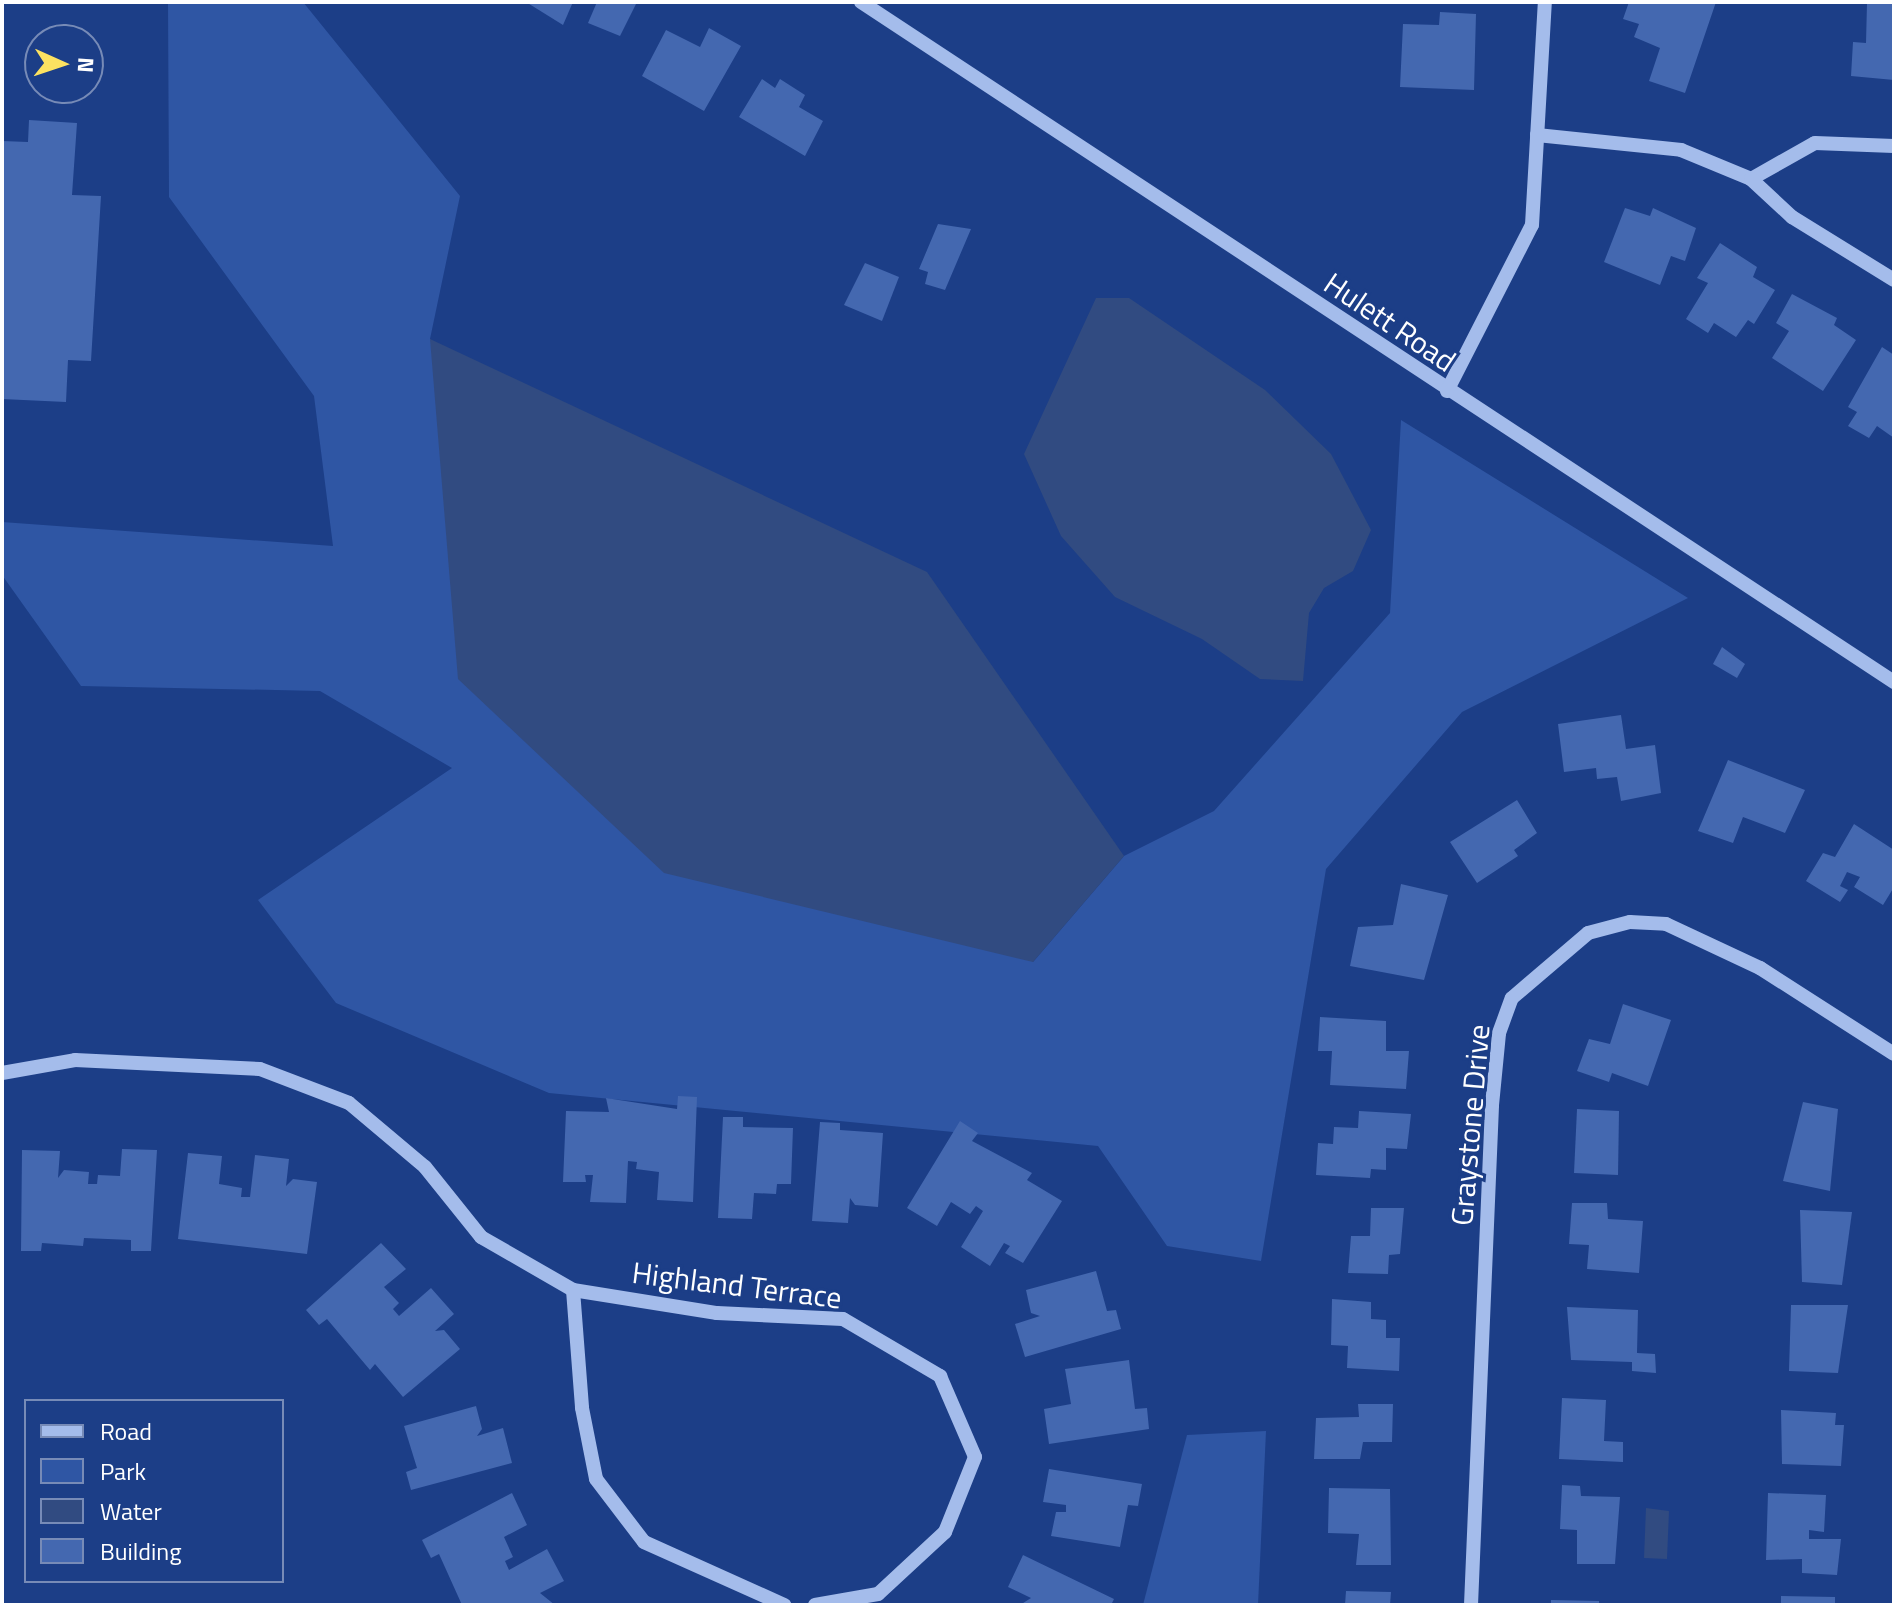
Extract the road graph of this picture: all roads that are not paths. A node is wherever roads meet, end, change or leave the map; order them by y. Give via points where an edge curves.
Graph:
1 (861, 2) edge
2 (1545, 2) edge
3 (1537, 135) junction
4 (1894, 146) edge
5 (1751, 179) junction
6 (1894, 280) edge
7 (1447, 391) junction
8 (1894, 682) edge
9 (1894, 1054) edge
10 (2, 1073) edge
11 (573, 1290) junction
12 (784, 1605) edge
13 (815, 1605) edge
14 (1471, 1605) edge

1 - 7 street, Hulett Road
2 - 3 street
3 - 5 street via 1681,150
3 - 7 street via 1532,225
4 - 5 street via 1815,143
5 - 6 street via 1792,217
7 - 8 street, Hulett Road
9 - 14 street, Graystone Drive via 1760,968 1666,924 1630,922 1588,933 1512,998 1499,1033 1492,1105
10 - 11 street, Highland Terrace via 75,1060 260,1069 349,1103 425,1167 481,1237
11 - 12 street via 582,1408 596,1479 644,1542
11 - 13 street, Highland Terrace via 717,1313 843,1319 940,1376 975,1457 945,1532 878,1594

